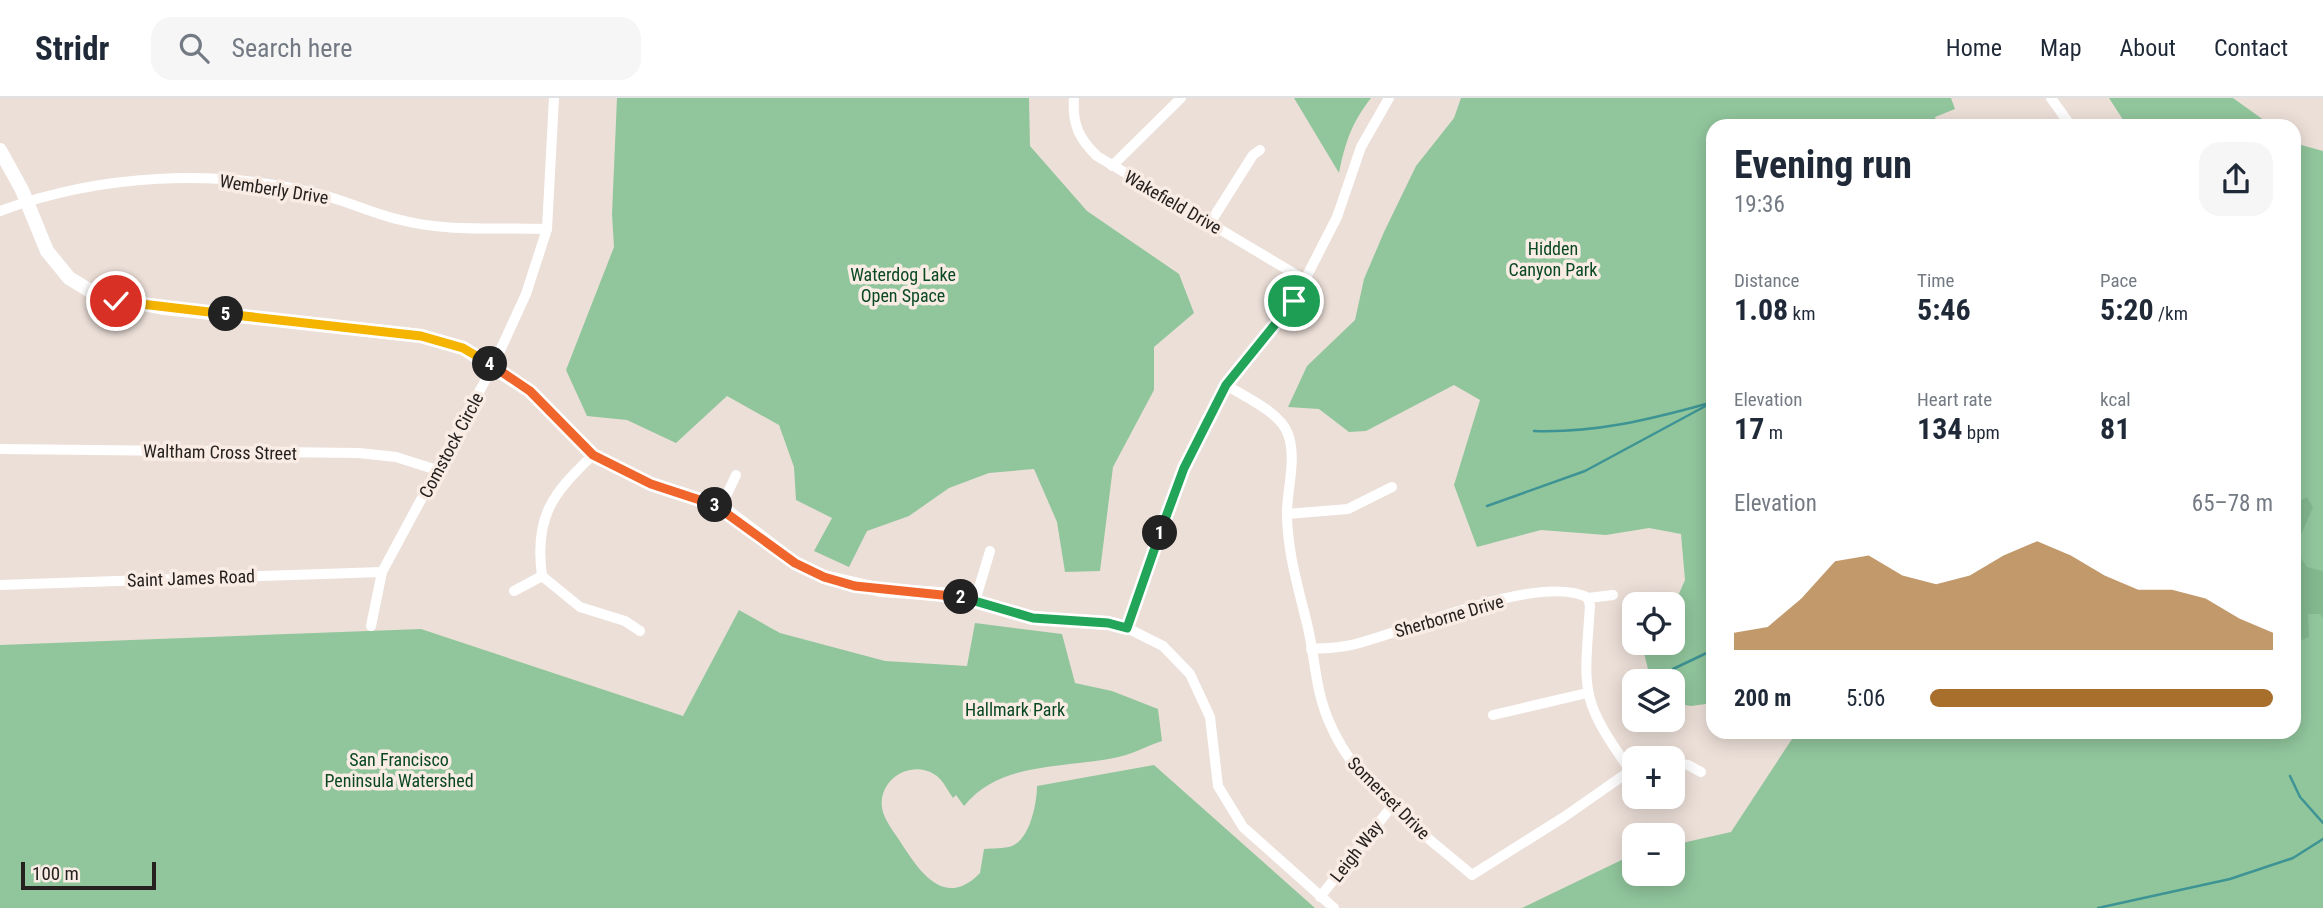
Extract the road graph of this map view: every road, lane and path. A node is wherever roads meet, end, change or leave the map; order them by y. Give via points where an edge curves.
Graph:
1 (554, 98) edge
2 (1074, 98) edge
3 (1181, 98) edge
4 (1389, 98) edge
5 (2051, 98) edge
6 (2066, 119) edge
7 (0, 150) edge
8 (1261, 150) dead end
9 (1112, 166) junction
10 (25, 201) junction
11 (0, 211) edge
12 (1210, 223) junction
13 (547, 229) junction
14 (1306, 280) junction
15 (494, 366) junction
16 (1226, 385) junction
17 (0, 449) edge
18 (593, 455) junction
19 (437, 470) junction
20 (736, 475) dead end
21 (1392, 487) dead end
22 (721, 507) junction
23 (1287, 514) junction
24 (990, 551) dead end
25 (382, 572) junction
26 (542, 576) junction
27 (0, 584) edge
28 (514, 591) dead end
29 (1613, 595) dead end
30 (1588, 598) junction
31 (975, 601) junction
32 (371, 626) dead end
33 (1127, 628) junction
34 (640, 631) dead end
35 (1311, 649) junction
36 (1587, 693) junction
37 (1493, 715) dead end
38 (1622, 756) edge
39 (1685, 765) edge
40 (1701, 772) dead end
41 (1622, 776) edge
42 (1392, 806) junction
43 (1321, 897) junction
44 (1334, 908) edge

1 - 13 street, Comstock Circle
2 - 9 street, Wakefield Drive via 1076,128 1082,141
3 - 9 street
4 - 14 street via 1361,147 1349,190
5 - 6 street
7 - 10 street
8 - 12 street via 1253,155
9 - 12 street, Wakefield Drive
10 - 11 street, Wemberly Drive
10 - 13 street, Wemberly Drive via 129,181 209,179 318,194 405,222
10 - 15 street via 47,251 69,278 97,295 165,308 421,336 463,348
12 - 14 street, Wakefield Drive
13 - 15 street, Comstock Circle via 526,294
14 - 16 street
15 - 18 street via 530,391
15 - 19 street, Comstock Circle
16 - 23 street, Somerset Drive via 1277,418 1288,433 1292,462
16 - 33 street via 1184,468
17 - 19 street, Waltham Cross Street via 359,453 396,457
18 - 22 street via 651,484
18 - 26 street via 559,487 542,521 538,548
19 - 25 street, Comstock Circle
20 - 22 street
21 - 23 street via 1348,509
22 - 31 street via 795,563 824,577 855,586
23 - 35 street, Somerset Drive via 1292,564
24 - 31 street
25 - 27 street, Saint James Road
25 - 32 street, Comstock Circle
26 - 28 street
26 - 34 street via 580,607 625,621
29 - 30 street, Sherborne Drive
30 - 35 street, Sherborne Drive via 1577,592 1517,597 1440,614 1356,645
30 - 36 street
31 - 33 street via 1033,618
33 - 43 street via 1163,646 1190,674 1210,717 1218,786 1243,827
35 - 42 street, Somerset Drive via 1314,676 1337,739 1350,763
36 - 37 street
36 - 38 street via 1601,730
39 - 40 street
41 - 42 street, Somerset Drive via 1472,875
42 - 43 street, Leigh Way
43 - 44 street

